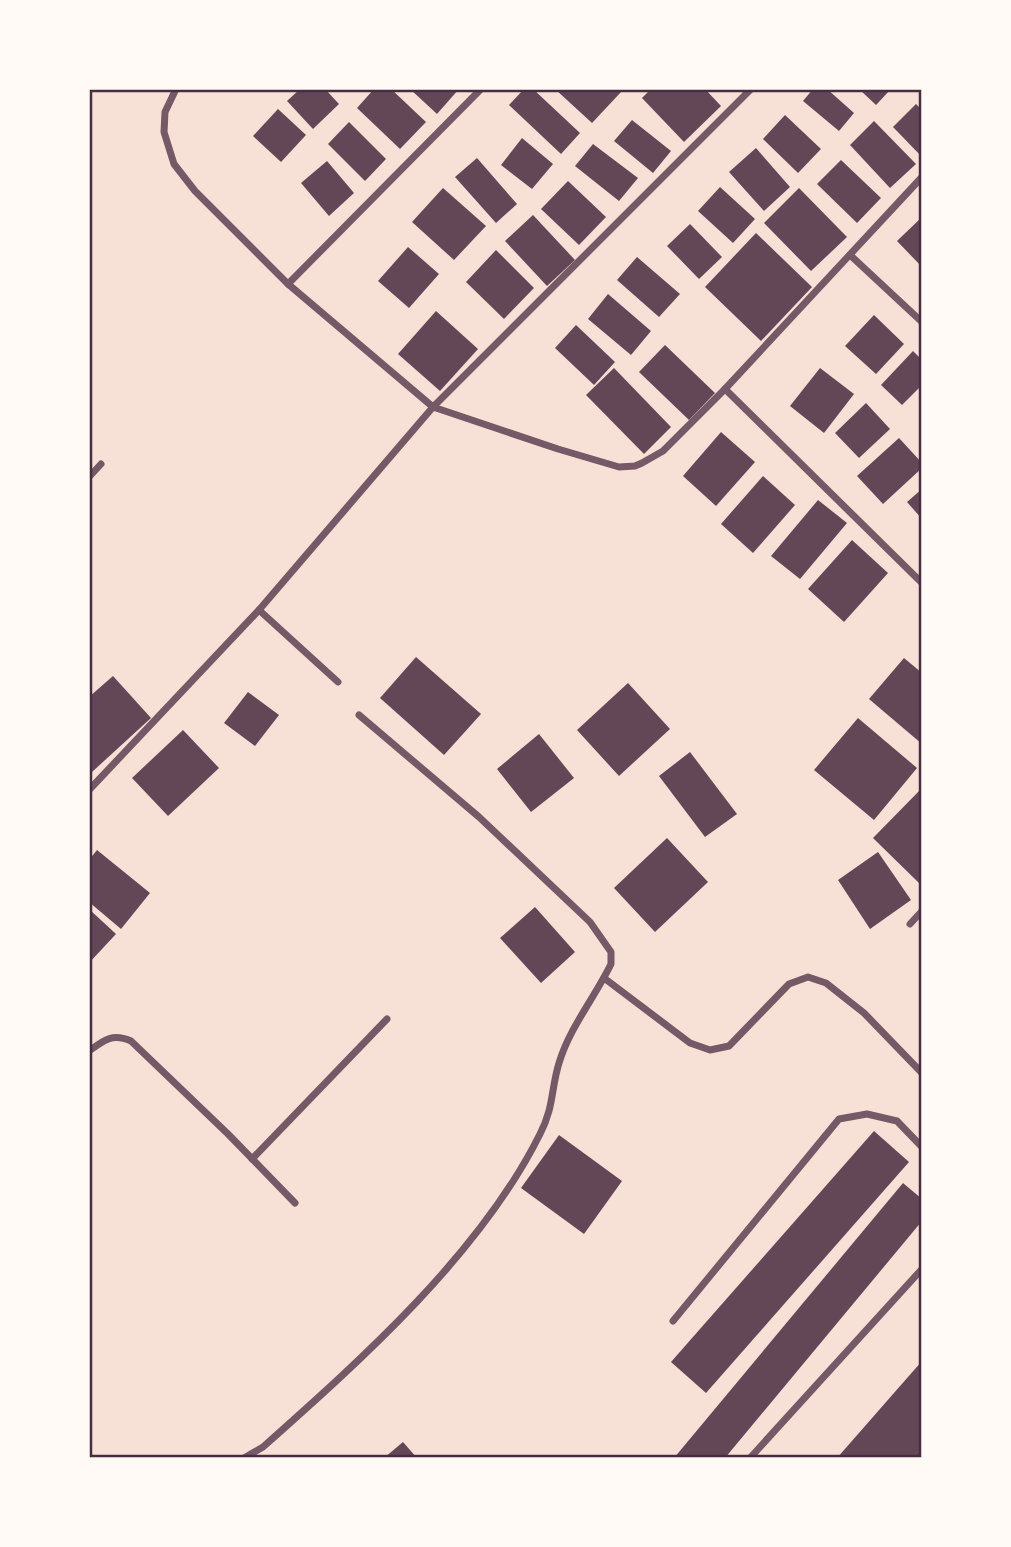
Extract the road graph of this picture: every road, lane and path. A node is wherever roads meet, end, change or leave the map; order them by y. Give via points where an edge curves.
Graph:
1 (176, 89) edge
2 (481, 89) edge
3 (751, 89) edge
4 (922, 177) edge
5 (850, 255) junction
6 (288, 284) junction
7 (922, 322) edge
8 (725, 389) junction
9 (433, 407) junction
10 (101, 464) dead end
11 (89, 477) edge
12 (922, 583) edge
13 (259, 610) junction
14 (338, 682) dead end
15 (359, 715) dead end
16 (89, 790) edge
17 (922, 911) edge
18 (911, 924) dead end
19 (604, 978) junction
20 (387, 1019) dead end
21 (89, 1051) edge
22 (922, 1073) edge
23 (922, 1147) edge
24 (252, 1159) junction
25 (295, 1203) dead end
26 (922, 1269) edge
27 (673, 1321) dead end
28 (244, 1458) edge
29 (750, 1458) edge

1 - 6 street via 163,121 174,164
2 - 6 street
3 - 9 street
4 - 5 street
5 - 7 street
5 - 8 street
6 - 9 street
8 - 9 street via 658,455 625,468
8 - 12 street
9 - 13 street
10 - 11 street
13 - 14 street
13 - 16 street
15 - 19 street via 479,817 590,922 611,952
17 - 18 street
19 - 22 street via 690,1044 710,1050 729,1046 789,984 808,977 826,983 864,1013
19 - 28 street via 559,1063 550,1114 540,1136 474,1237 377,1342 263,1447
20 - 24 street
21 - 24 street via 107,1038 131,1041
23 - 27 street via 897,1121 867,1114 839,1119
24 - 25 street
26 - 29 street

